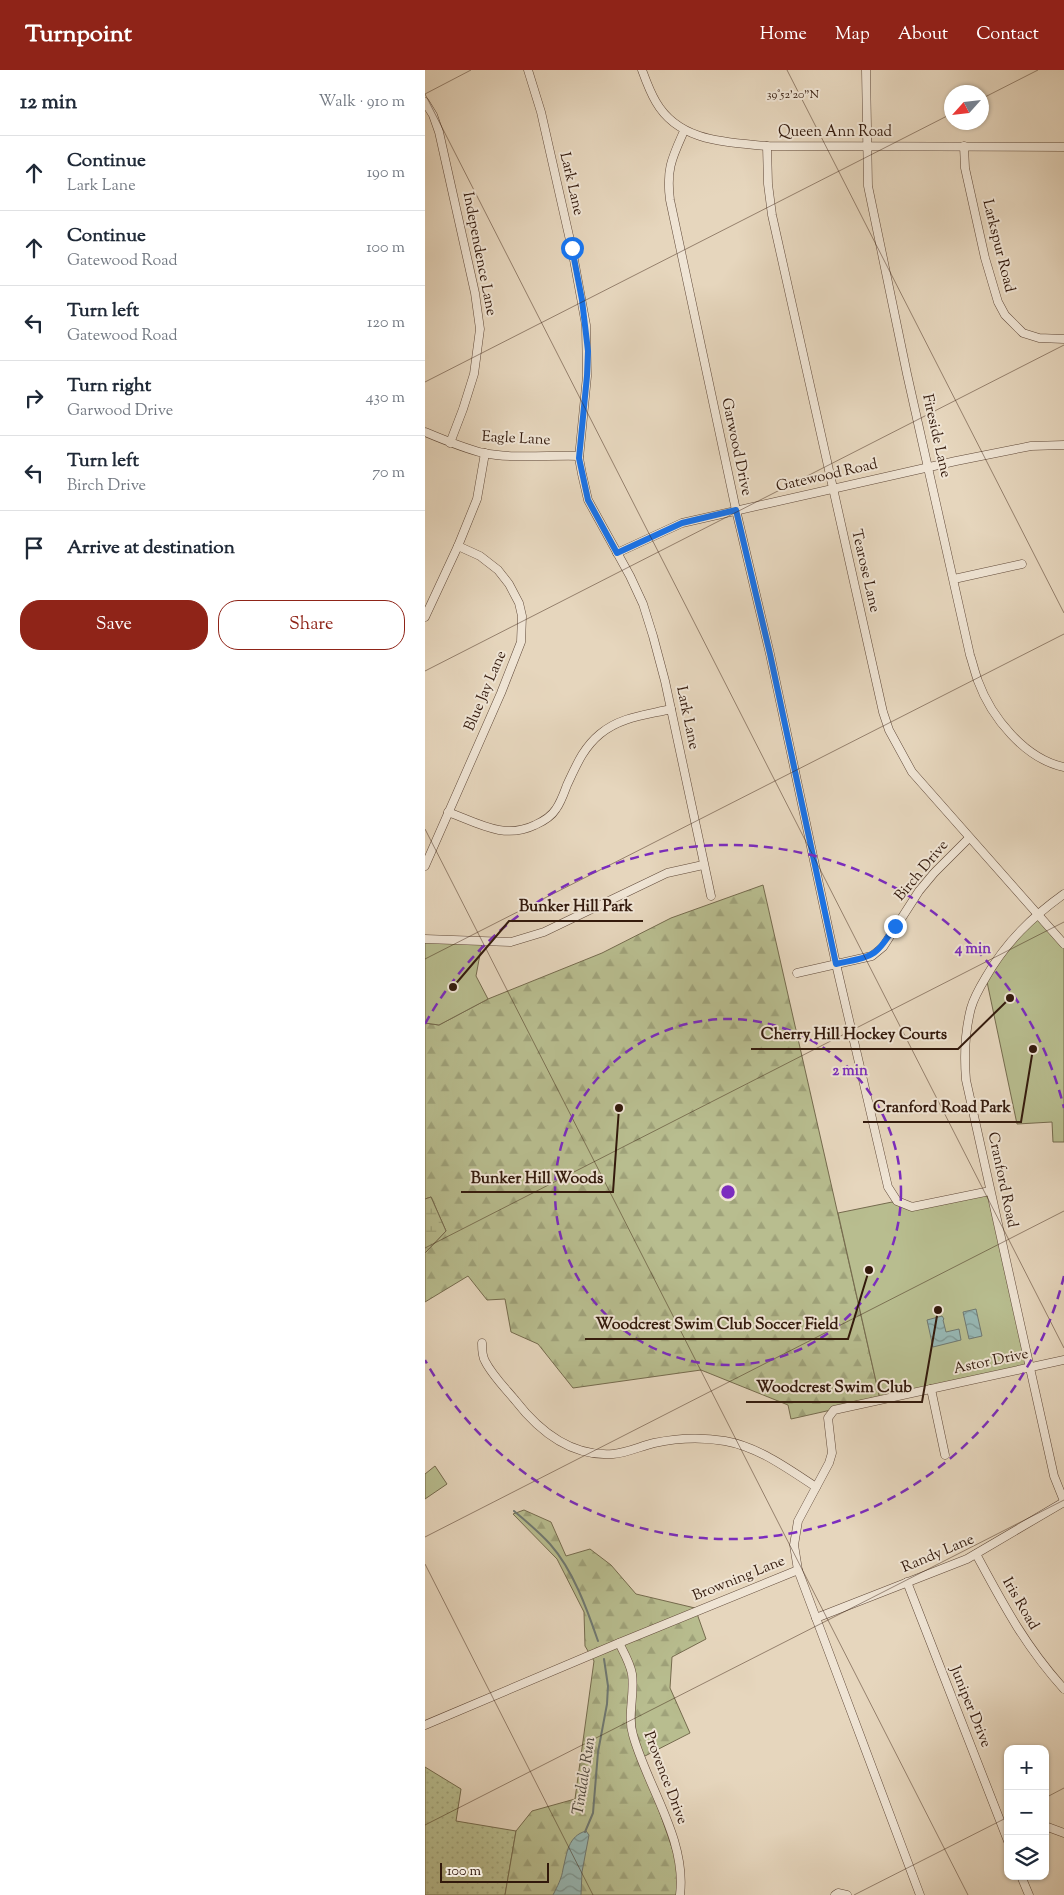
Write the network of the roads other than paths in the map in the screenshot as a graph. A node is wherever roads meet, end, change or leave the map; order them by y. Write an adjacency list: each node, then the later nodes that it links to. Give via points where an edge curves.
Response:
1 (528, 70): 15 (street, Lark Lane, via 541,112 586,326 587,376)
2 (642, 70): 5 (street, Queen Ann Road, via 657,105)
3 (866, 70): 7 (street, Fireside Lane)
4 (425, 102): 12 (street, Independence Lane, via 439,132 475,293 479,329 474,374)
5 (684, 131): 6 (street, Queen Ann Road, via 718,140); 18 (street, Garwood Drive, via 669,167 669,200)
6 (767, 146): 7 (street, Queen Ann Road); 17 (street, Tearose Lane, via 767,184 772,215)
7 (867, 146): 8 (street, Queen Ann Road); 16 (street, Fireside Lane, via 868,186)
8 (964, 146): 9 (street, Queen Ann Road); 10 (street, Larkspur Road, via 965,168 997,302 1023,333 1039,338)
9 (1064, 147)
10 (1064, 339)
11 (425, 432): 12 (street, Eagle Lane)
12 (450, 443): 14 (street, Eagle Lane)
13 (1064, 444): 16 (street, Gatewood Road, via 1031,446)
14 (485, 453): 15 (street, Eagle Lane); 19 (street, via 477,499)
15 (579, 456): 20 (street, via 588,500)
16 (929, 467): 17 (street, Gatewood Road); 22 (street, Fireside Lane)
17 (833, 489): 18 (street, Gatewood Road); 27 (street, Tearose Lane, via 889,730 912,772)
18 (736, 510): 20 (street, Gatewood Road, via 682,523); 35 (street, Garwood Drive)
19 (458, 546): 23 (street); 26 (street, Blue Jay Lane, via 480,556 498,570 519,603 523,628 521,642 501,693)
20 (617, 553): 24 (street, Lark Lane, via 643,604)
21 (1022, 564): 22 (street)
22 (954, 579): 25 (street, Fireside Lane, via 978,682 995,715 1022,745)
23 (425, 617)
24 (671, 709): 26 (street, via 625,719 600,734 579,759 552,815 529,828 517,832 495,830); 28 (street, Lark Lane)
25 (1064, 767)
26 (448, 812): 29 (street, Blue Jay Lane)
27 (969, 838): 32 (street, Tearose Lane); 35 (street, Birch Drive, via 919,892 883,947 872,956)
28 (703, 865): 31 (street, Lark Lane); 33 (street, via 667,873 544,932 511,942)
29 (425, 866)
30 (1064, 894): 32 (street, Cranford Road)
31 (711, 896)
32 (1038, 914): 34 (street, Tearose Lane); 37 (street, Cranford Road, via 1001,953 976,994 965,1043 966,1080)
33 (425, 939)
34 (1064, 944)
35 (836, 964): 36 (street, Birch Drive); 37 (street, Garwood Drive, via 892,1196 915,1207)
36 (797, 973)
37 (990, 1191): 40 (street, Cranford Road)
38 (482, 1343): 43 (street, via 484,1360 516,1402 542,1430 565,1444 584,1451 614,1454 655,1443 687,1439 726,1441 776,1461)
39 (1064, 1360): 40 (street, Astor Drive)
40 (1029, 1368): 41 (street, Astor Drive); 44 (street, Cranford Road, via 1054,1476)
41 (931, 1388): 42 (street); 43 (street, Astor Drive, via 830,1413 832,1453)
42 (945, 1455)
43 (816, 1487): 46 (street, via 798,1521 794,1545)
44 (1064, 1502): 45 (street, Randy Lane)
45 (976, 1554): 47 (street, Randy Lane); 50 (street, Iris Road, via 1026,1642)
46 (797, 1570): 48 (street, Browning Lane); 49 (street, Browning Lane)
47 (907, 1582): 48 (street, Randy Lane); 52 (street, Juniper Drive)
48 (817, 1618): 59 (street, Browning Lane)
49 (619, 1643): 51 (street, Browning Lane); 56 (street, Provence Drive, via 632,1675 632,1735 673,1840 681,1873)
50 (1064, 1689)
51 (425, 1725)
52 (1004, 1822)
53 (1049, 1827): 54 (street)
54 (1064, 1833)
55 (1023, 1880): 60 (street)
56 (680, 1895)
57 (835, 1895): 58 (street)
58 (847, 1895)
59 (920, 1895)
60 (1029, 1895)

